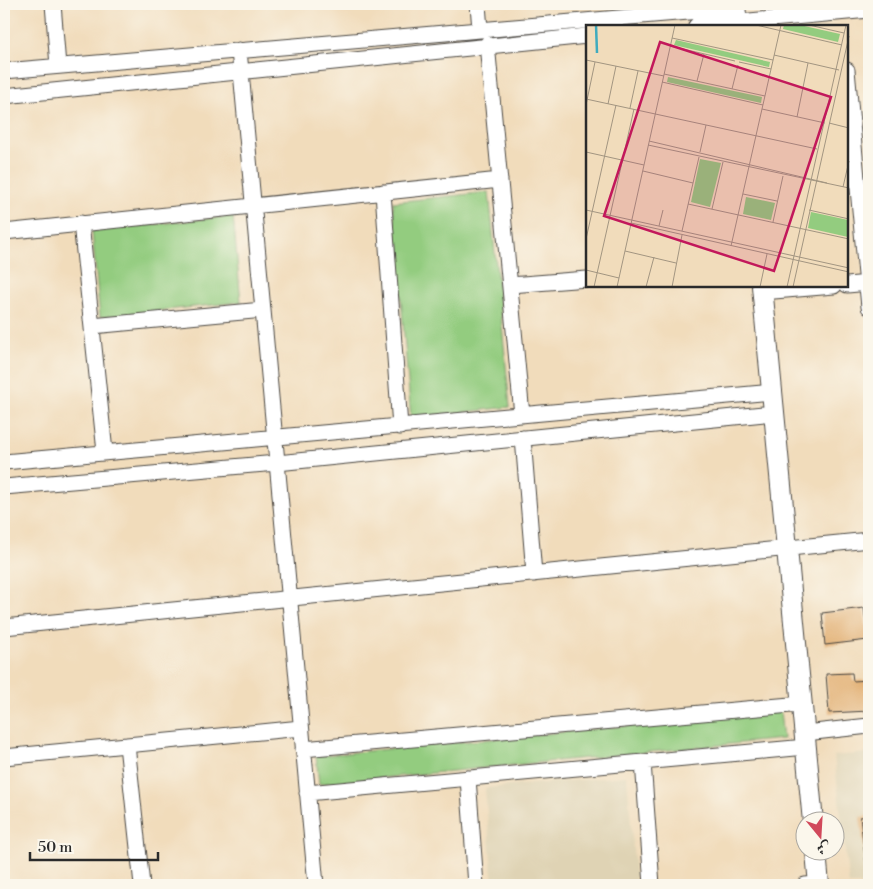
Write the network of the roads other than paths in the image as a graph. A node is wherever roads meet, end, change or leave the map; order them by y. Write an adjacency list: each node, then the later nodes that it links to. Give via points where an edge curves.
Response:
1 (53, 4): 11 (street)
2 (478, 4): 7 (street)
3 (869, 10): 4 (street)
4 (841, 14): 5 (street)
5 (736, 15): 6 (street); 7 (street)
6 (700, 25)
7 (480, 30): 10 (street)
8 (586, 36): 9 (street)
9 (487, 44): 12 (street); 16 (street)
10 (239, 50): 11 (street); 12 (street)
11 (58, 66): 13 (street)
12 (241, 70): 15 (street); 18 (street)
13 (4, 71)
14 (848, 80): 22 (street)
15 (4, 96)
16 (500, 180): 17 (street); 24 (street)
17 (383, 192): 18 (street); 33 (street)
18 (253, 205): 19 (street); 28 (street)
19 (81, 224): 20 (street); 29 (street)
20 (4, 232)
21 (586, 279): 24 (street)
22 (868, 283): 23 (street); 27 (street)
23 (848, 285)
24 (510, 286): 32 (street)
25 (786, 288): 26 (street)
26 (762, 289): 30 (street)
27 (869, 307)
28 (263, 310): 29 (street); 34 (street)
29 (92, 326): 36 (street)
30 (772, 392): 31 (street); 32 (street)
31 (774, 413): 35 (street); 41 (street)
32 (522, 415): 33 (street)
33 (400, 427): 34 (street)
34 (275, 438): 36 (street); 38 (street)
35 (523, 438): 38 (street); 42 (street)
36 (105, 452): 37 (street)
37 (4, 462)
38 (277, 463): 39 (street); 43 (street)
39 (4, 487)
40 (869, 540): 41 (street)
41 (787, 548): 42 (street); 45 (street)
42 (534, 574): 43 (street)
43 (290, 598): 44 (street); 47 (street)
44 (4, 627)
45 (802, 704): 48 (street); 50 (street)
46 (869, 726): 48 (street)
47 (301, 728): 49 (street); 50 (street)
48 (805, 740): 52 (street); 55 (street)
49 (127, 745): 51 (street); 57 (street)
50 (303, 749): 54 (street)
51 (4, 757)
52 (643, 762): 53 (street); 60 (street)
53 (468, 778): 54 (street); 59 (street)
54 (307, 793): 58 (street)
55 (812, 812)
56 (815, 862): 61 (street)
57 (142, 885)
58 (316, 885)
59 (476, 885)
60 (652, 885)
61 (814, 885)

